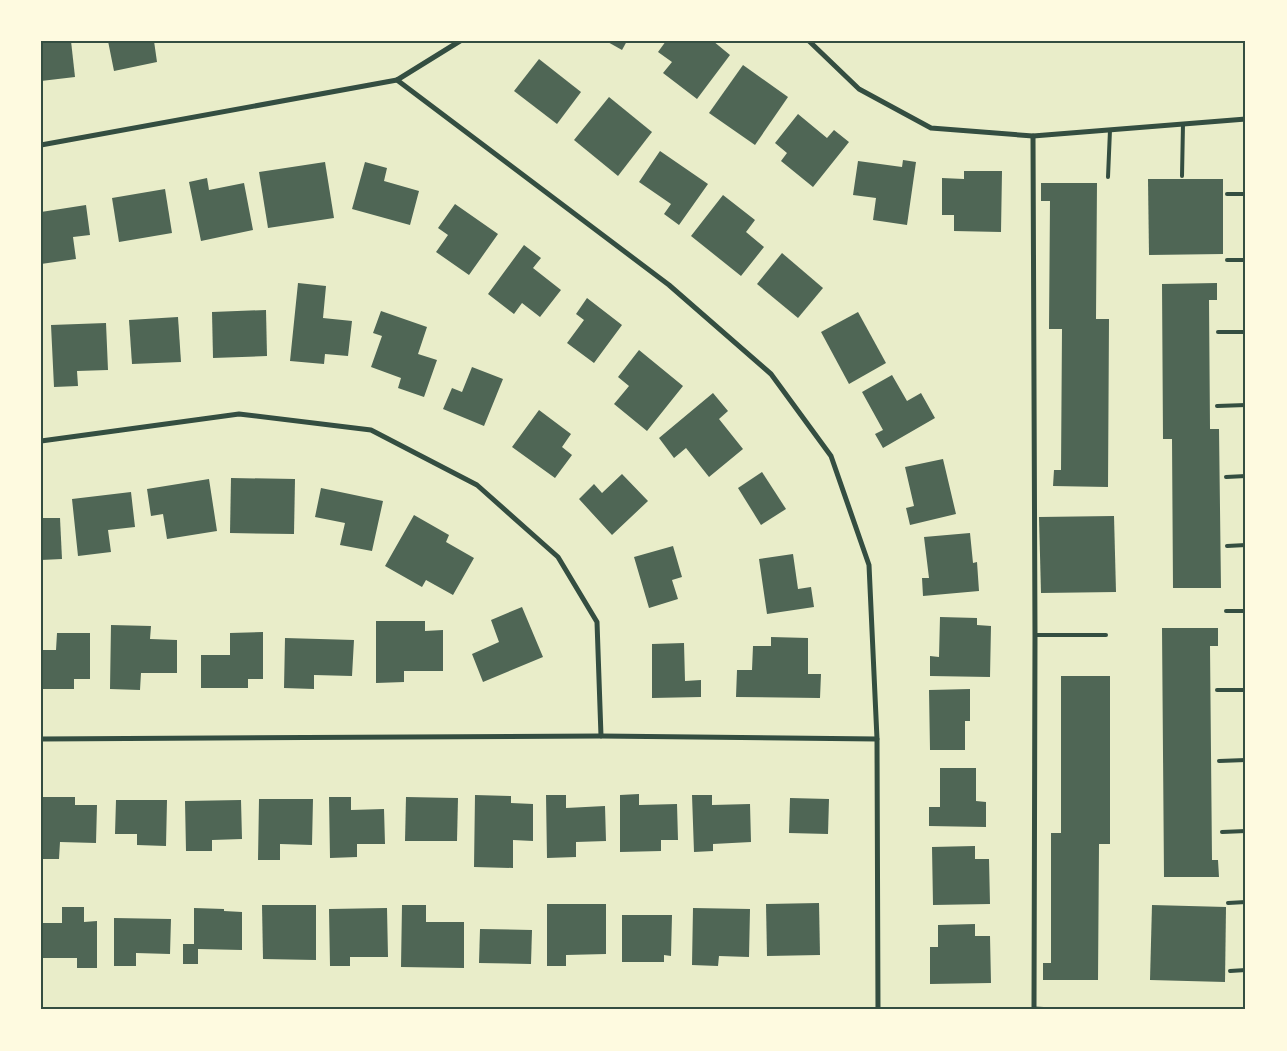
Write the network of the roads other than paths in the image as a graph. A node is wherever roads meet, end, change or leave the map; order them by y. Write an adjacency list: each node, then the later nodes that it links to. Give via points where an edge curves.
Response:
1 (460, 41): 3 (street)
2 (809, 41): 7 (street, via 859,89 931,128)
3 (397, 80): 8 (street); 32 (street, via 669,285 771,374 831,456 869,565)
4 (1246, 120): 5 (street)
5 (1183, 124): 6 (street); 9 (lane)
6 (1110, 130): 7 (street); 10 (lane)
7 (1033, 136): 26 (street)
8 (41, 145)
9 (1182, 176)
10 (1108, 177)
11 (1227, 194): 12 (lane)
12 (1246, 194)
13 (1227, 260): 14 (lane)
14 (1246, 260)
15 (1218, 332): 16 (lane)
16 (1246, 332)
17 (1246, 405): 18 (lane)
18 (1217, 406)
19 (41, 441): 30 (street, via 240,414 371,430 477,485 558,557 597,622)
20 (1246, 476): 21 (lane)
21 (1226, 477)
22 (1246, 545): 23 (lane)
23 (1227, 546)
24 (1226, 611): 25 (lane)
25 (1246, 611)
26 (1035, 635): 27 (lane); 41 (street)
27 (1106, 635)
28 (1217, 690): 29 (lane)
29 (1246, 690)
30 (601, 736): 31 (street); 32 (street)
31 (41, 739)
32 (877, 739): 42 (street)
33 (1246, 760): 34 (lane)
34 (1219, 761)
35 (1222, 832): 36 (lane)
36 (1246, 832)
37 (1246, 902): 38 (lane)
38 (1228, 903)
39 (1246, 970): 40 (lane)
40 (1230, 971)
41 (1034, 1009): 43 (street)
42 (878, 1010)
43 (1053, 1010)

